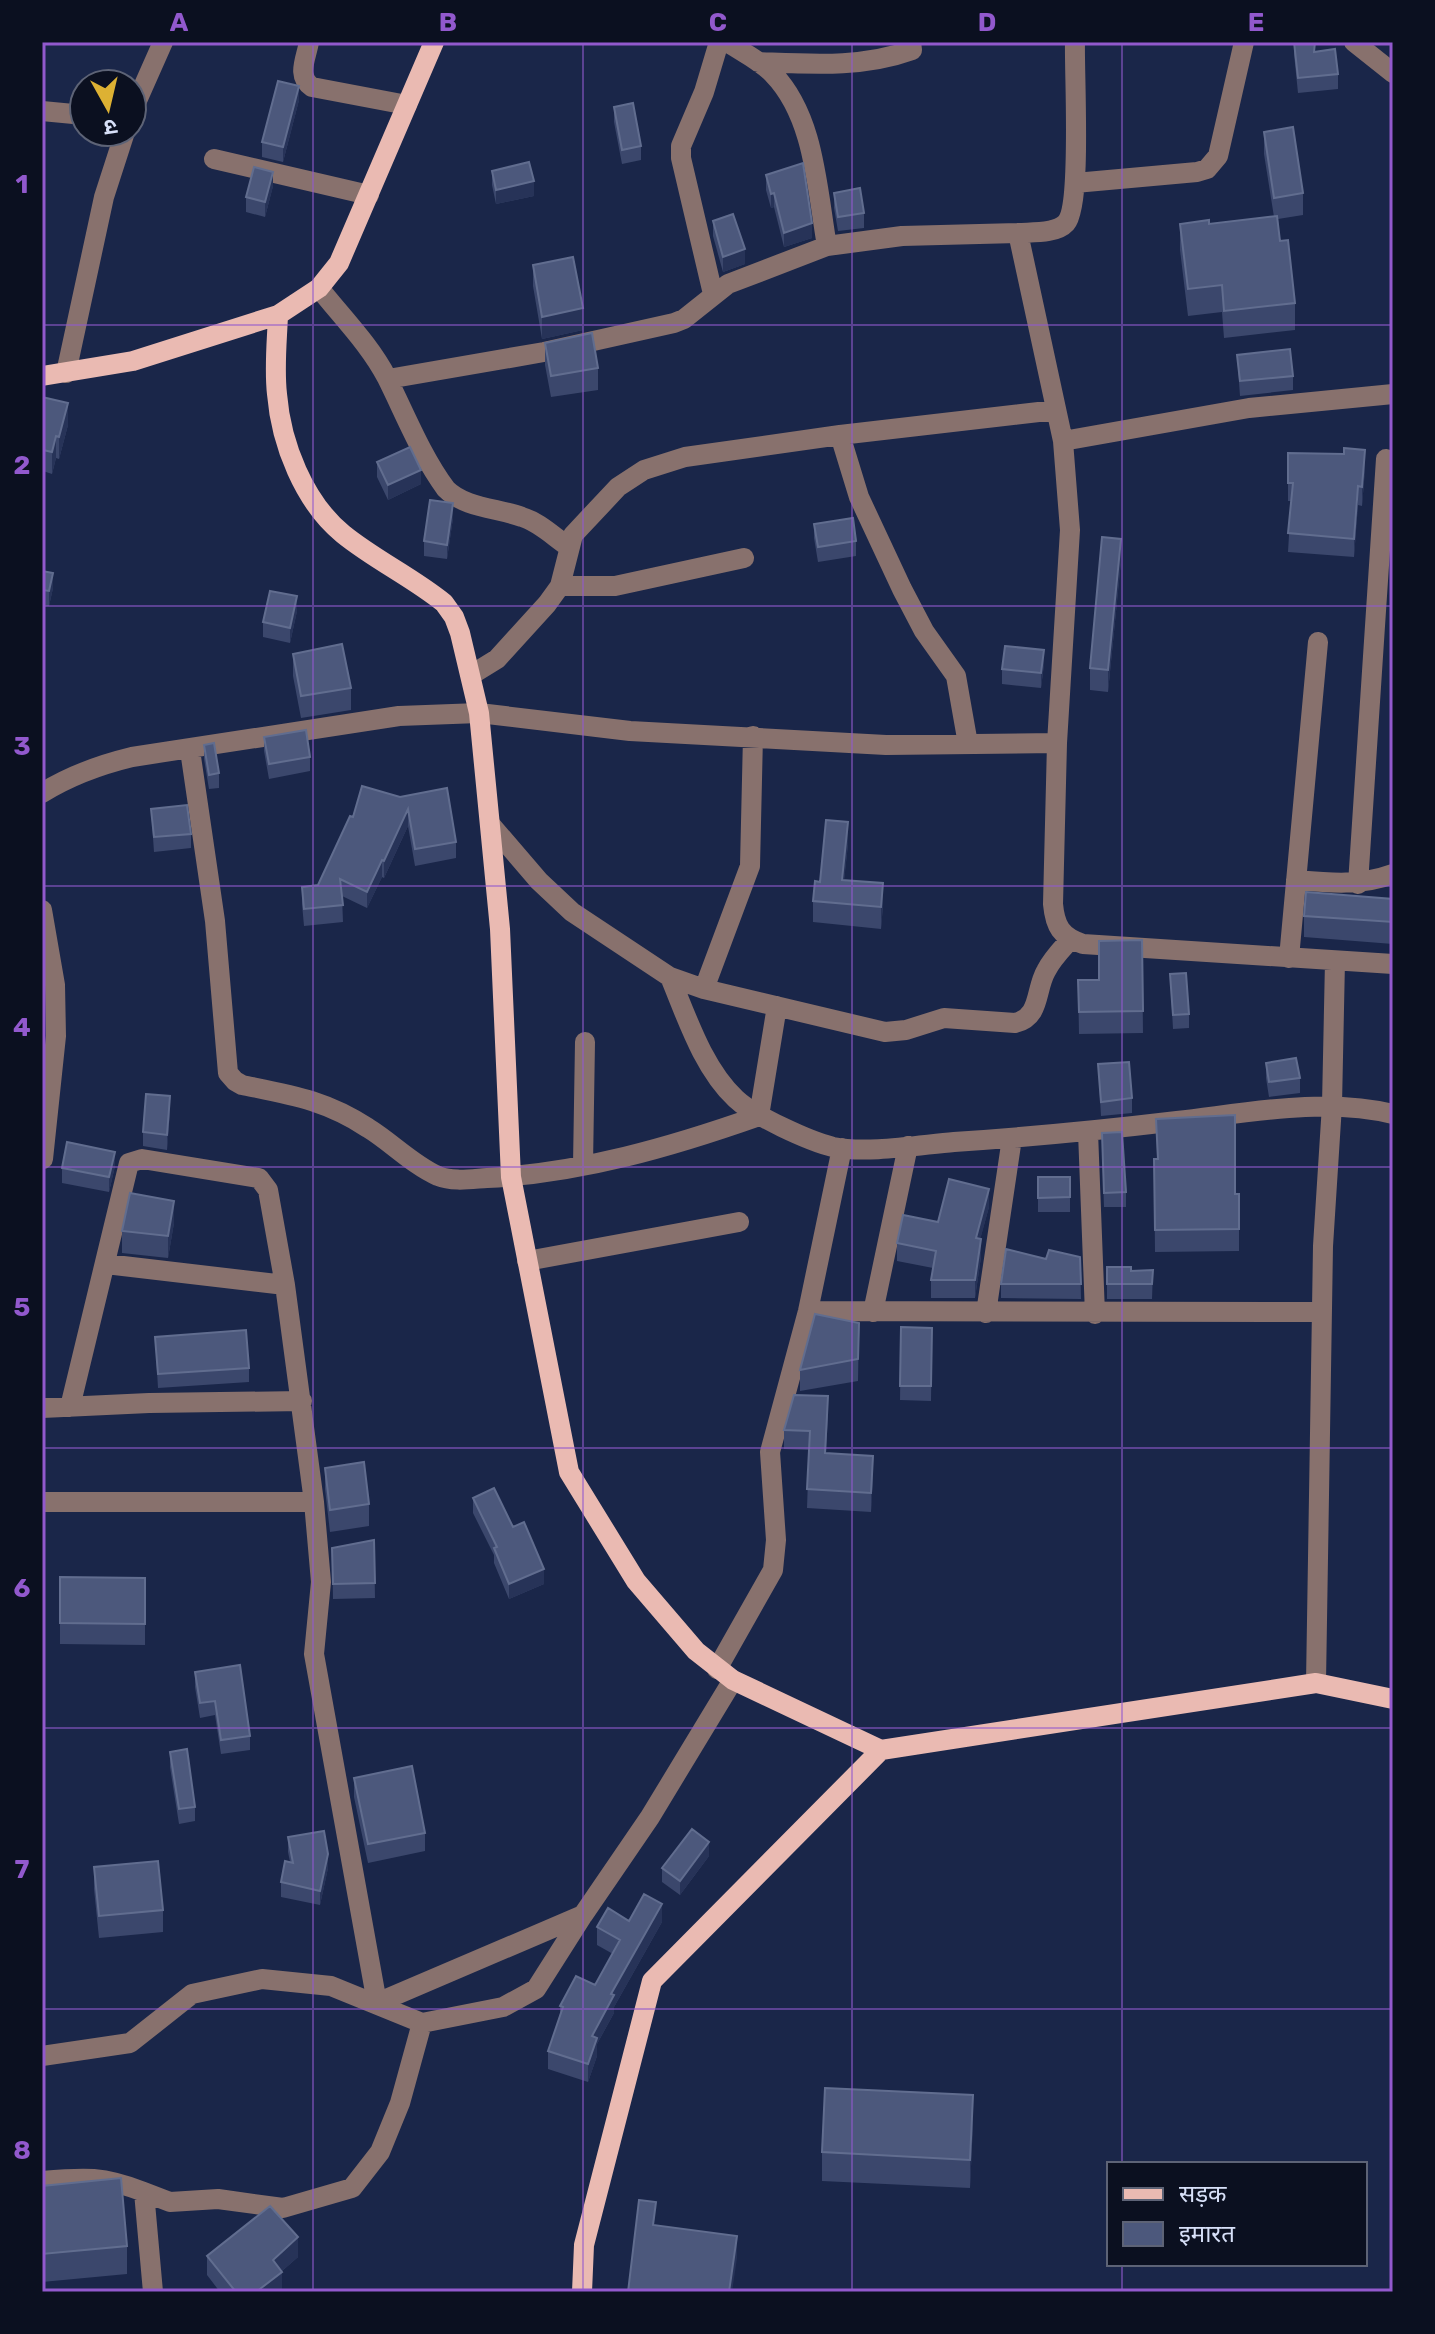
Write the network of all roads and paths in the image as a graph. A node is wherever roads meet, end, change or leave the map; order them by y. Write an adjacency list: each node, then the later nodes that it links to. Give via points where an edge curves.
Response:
1 (163, 42): 12 (street)
2 (309, 42): 13 (street, via 302,71 306,84)
3 (434, 42): 13 (main road)
4 (719, 42): 23 (street, via 681,146)
5 (727, 42): 10 (street)
6 (911, 42): 10 (street, via 912,50 890,58 836,66)
7 (1075, 42): 18 (street)
8 (1244, 42): 18 (street, via 1213,164 1197,172)
9 (1354, 42): 11 (street)
10 (756, 62): 21 (street, via 771,71 798,112)
11 (1393, 73)
12 (148, 76)
13 (407, 105): 19 (main road)
14 (42, 111): 15 (street)
15 (68, 113)
16 (120, 148): 25 (street, via 104,197)
17 (214, 159): 19 (street)
18 (1075, 183): 20 (street, via 1069,221 1052,230)
19 (369, 195): 22 (main road, via 339,263)
20 (1018, 233): 21 (street, via 902,236); 29 (street)
21 (827, 246): 23 (street, via 747,275)
22 (319, 288): 24 (main road); 27 (street)
23 (713, 294): 27 (street, via 674,323)
24 (278, 315): 25 (main road, via 133,361); 38 (main road, via 275,366 281,419 311,498 345,536 444,603 454,617)
25 (73, 372): 26 (main road)
26 (42, 376)
27 (388, 379): 33 (street, via 416,440 453,496 525,518)
28 (1393, 394): 31 (street, via 1249,408)
29 (1056, 410): 30 (street); 31 (street)
30 (840, 435): 33 (street, via 685,457 644,470 618,487 573,535); 42 (street, via 859,497 902,589 956,676)
31 (1063, 441): 41 (street, via 1070,530)
32 (1386, 459): 36 (street)
33 (569, 547): 35 (street)
34 (744, 558): 35 (street, via 615,586)
35 (560, 586): 38 (street, via 497,659)
36 (1384, 608): 48 (street)
37 (1318, 642): 47 (street)
38 (471, 675): 39 (main road)
39 (479, 713): 40 (street, via 630,731); 43 (street, via 399,716); 45 (main road)
40 (753, 736): 42 (street, via 886,745); 55 (street, via 750,866)
41 (1057, 743): 42 (street); 50 (street, via 1053,904 1055,923)
42 (968, 744)
43 (190, 750): 44 (street, via 94,766); 67 (street, via 215,921 228,1073 242,1085 328,1105 441,1177)
44 (42, 793)
45 (490, 824): 54 (street, via 572,912); 67 (main road)
46 (1393, 874): 48 (street)
47 (1296, 880): 48 (street); 51 (street)
48 (1358, 884)
49 (42, 910): 65 (street, via 55,985 56,1036)
50 (1070, 940): 51 (street); 56 (street, via 1047,968 1034,1011 1024,1021 944,1018 885,1032)
51 (1289, 958): 52 (street)
52 (1335, 961): 53 (street); 58 (street)
53 (1393, 964)
54 (670, 977): 55 (street); 60 (street, via 723,1086)
55 (704, 989): 56 (street)
56 (777, 1006): 60 (street)
57 (585, 1042): 66 (street)
58 (1332, 1105): 59 (street); 61 (street); 74 (street)
59 (1393, 1114)
60 (759, 1116): 64 (street); 66 (street, via 681,1144)
61 (1088, 1132): 62 (street); 76 (street)
62 (1012, 1138): 63 (street); 75 (street)
63 (908, 1146): 64 (street); 73 (street)
64 (842, 1148): 72 (street)
65 (43, 1159)
66 (583, 1165): 67 (street)
67 (511, 1177): 69 (main road)
68 (739, 1222): 69 (street)
69 (527, 1261): 82 (main road, via 569,1472 636,1581 696,1651)
70 (106, 1264): 71 (street); 71 (street, via 126,1169 132,1160 142,1159 259,1178 268,1190); 78 (street)
71 (285, 1285): 77 (street)
72 (808, 1311): 73 (street); 82 (street, via 770,1452 773,1570)
73 (873, 1312): 75 (street)
74 (1322, 1312): 76 (street); 83 (street)
75 (986, 1313): 76 (street)
76 (1095, 1314)
77 (302, 1401): 78 (street); 81 (street)
78 (70, 1407): 79 (street)
79 (42, 1408)
80 (42, 1502): 81 (street)
81 (314, 1502): 87 (street, via 321,1582 314,1654)
82 (725, 1674): 85 (main road); 86 (street, via 650,1817)
83 (1316, 1683): 84 (main road); 85 (main road)
84 (1393, 1699)
85 (881, 1750): 93 (main road, via 652,1981 584,2245)
86 (583, 1915): 87 (street); 88 (street, via 536,1989 503,2007)
87 (377, 2003): 88 (street); 89 (street, via 331,1986 262,1979 192,1994 130,2043)
88 (422, 2023): 91 (street, via 380,2152 352,2188 283,2208 218,2199 170,2202)
89 (42, 2056)
90 (42, 2181): 91 (street, via 112,2180)
91 (144, 2192): 92 (street)
92 (153, 2292)
93 (582, 2292)

